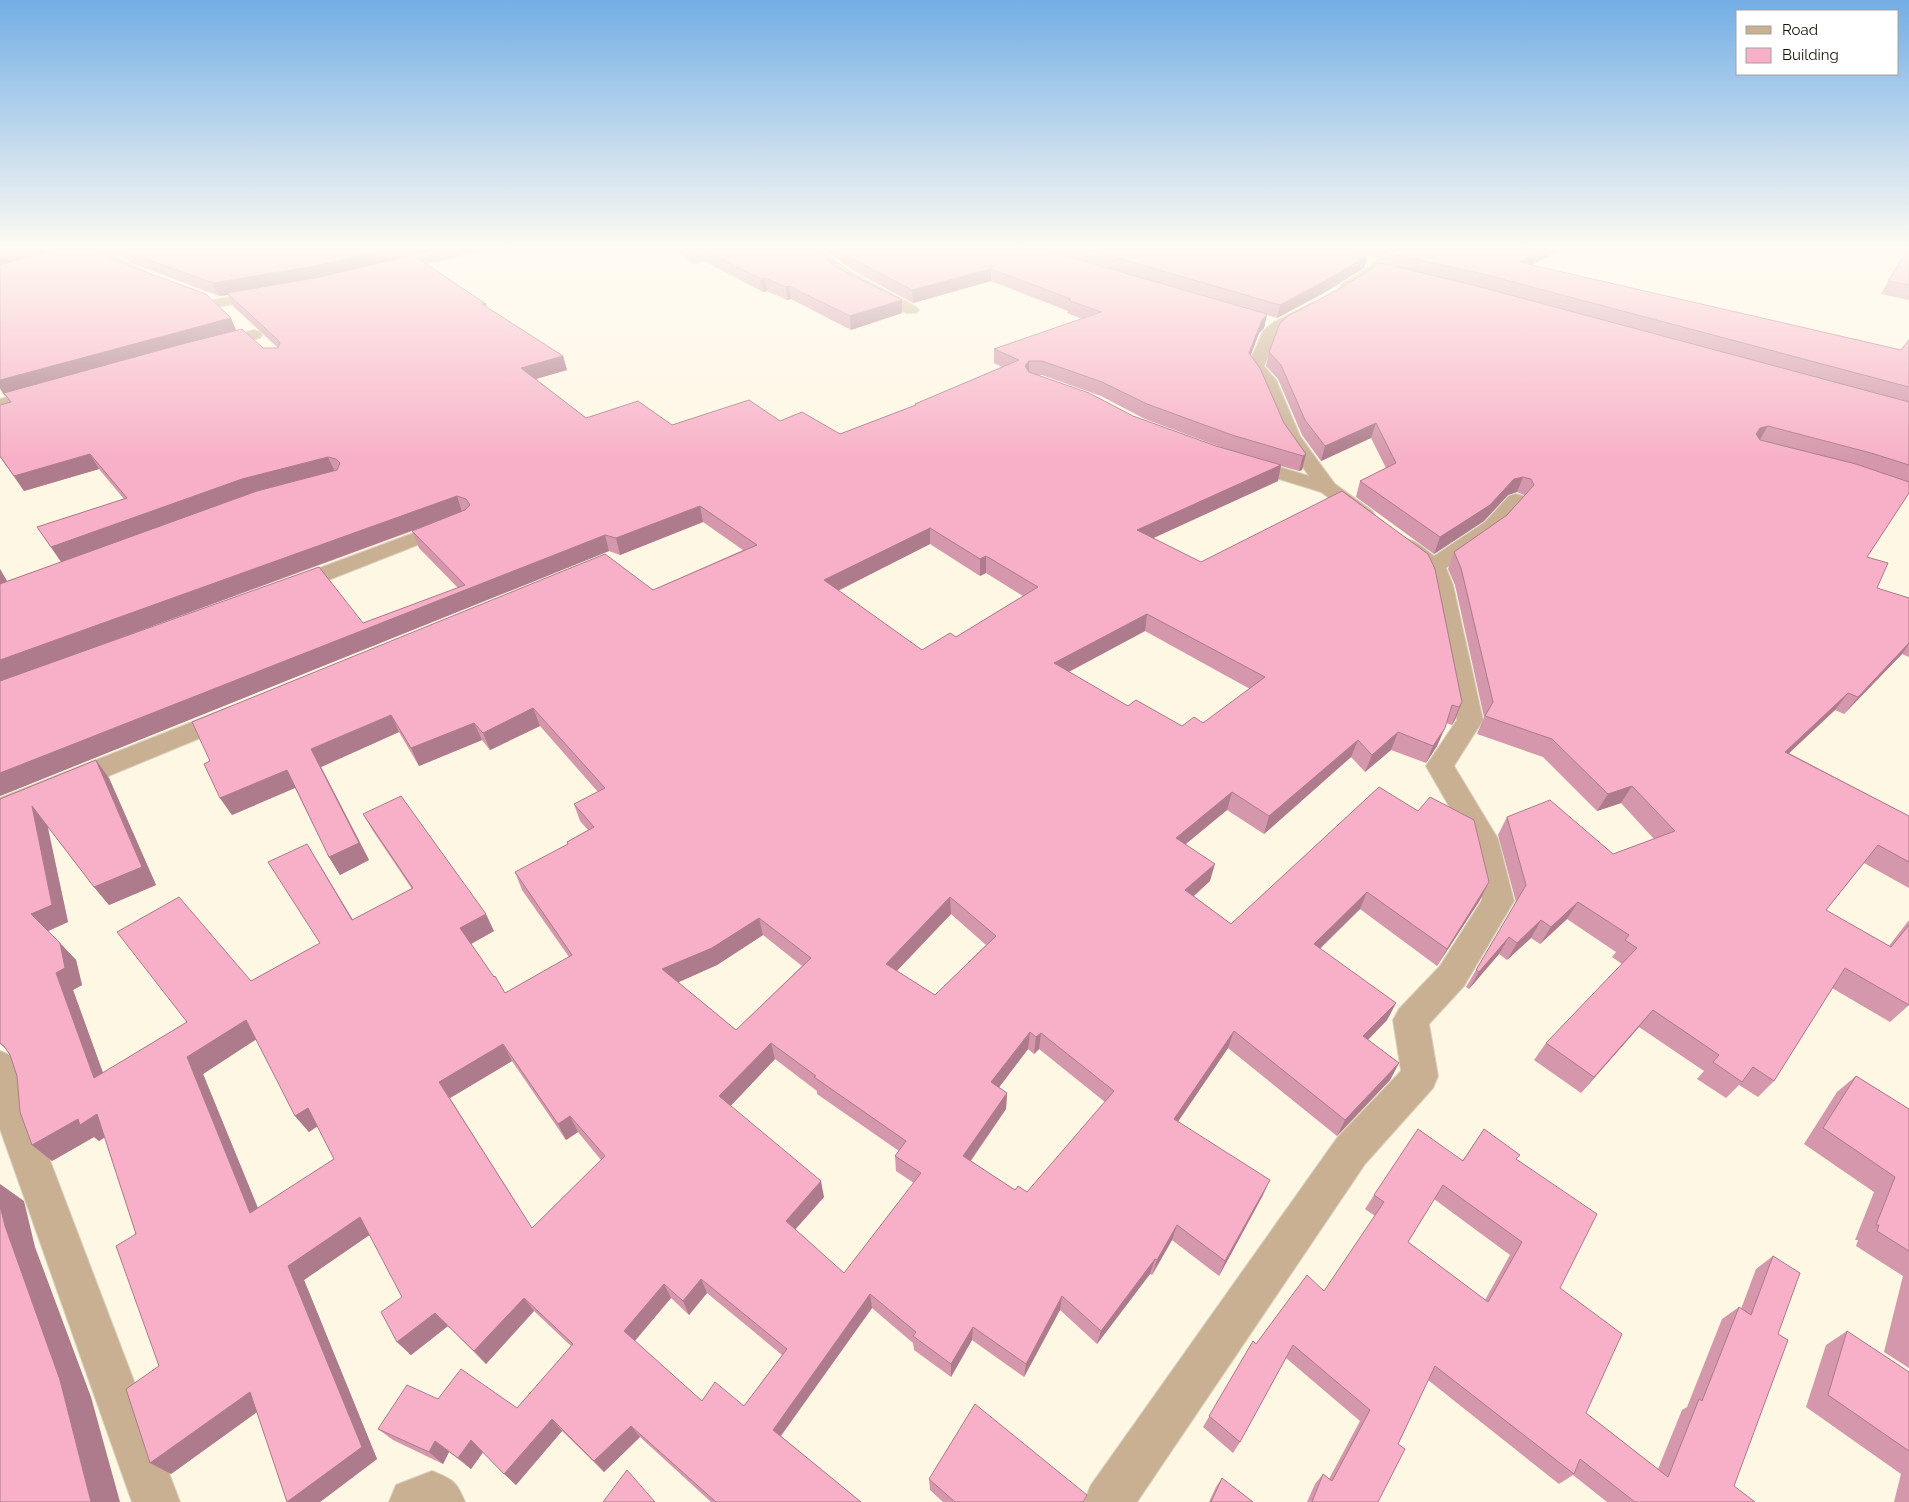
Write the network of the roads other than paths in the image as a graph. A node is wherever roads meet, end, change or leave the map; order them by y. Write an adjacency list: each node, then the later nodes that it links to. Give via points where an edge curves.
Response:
1 (236, 319): 5 (street, via 260,341)
2 (1290, 319): 4 (street)
3 (1260, 320): 4 (street)
4 (1279, 325): 9 (street, via 1269,334 1256,366 1267,380 1291,436)
5 (202, 348)
6 (64, 386): 7 (street)
7 (0, 405)
8 (1230, 458): 9 (street)
9 (1328, 488): 12 (street)
10 (1516, 500): 12 (street, via 1492,526)
11 (463, 520): 13 (street)
12 (1434, 566): 20 (street, via 1442,584 1470,720 1440,766 1483,839 1498,901 1452,976 1411,1020 1420,1076 1351,1151)
13 (270, 594)
14 (256, 706): 15 (street)
15 (0, 810)
16 (0, 1067): 17 (street, via 13,1078 19,1129)
17 (156, 1502)
18 (413, 1502): 19 (street, via 432,1494)
19 (441, 1502)
20 (1108, 1502)

